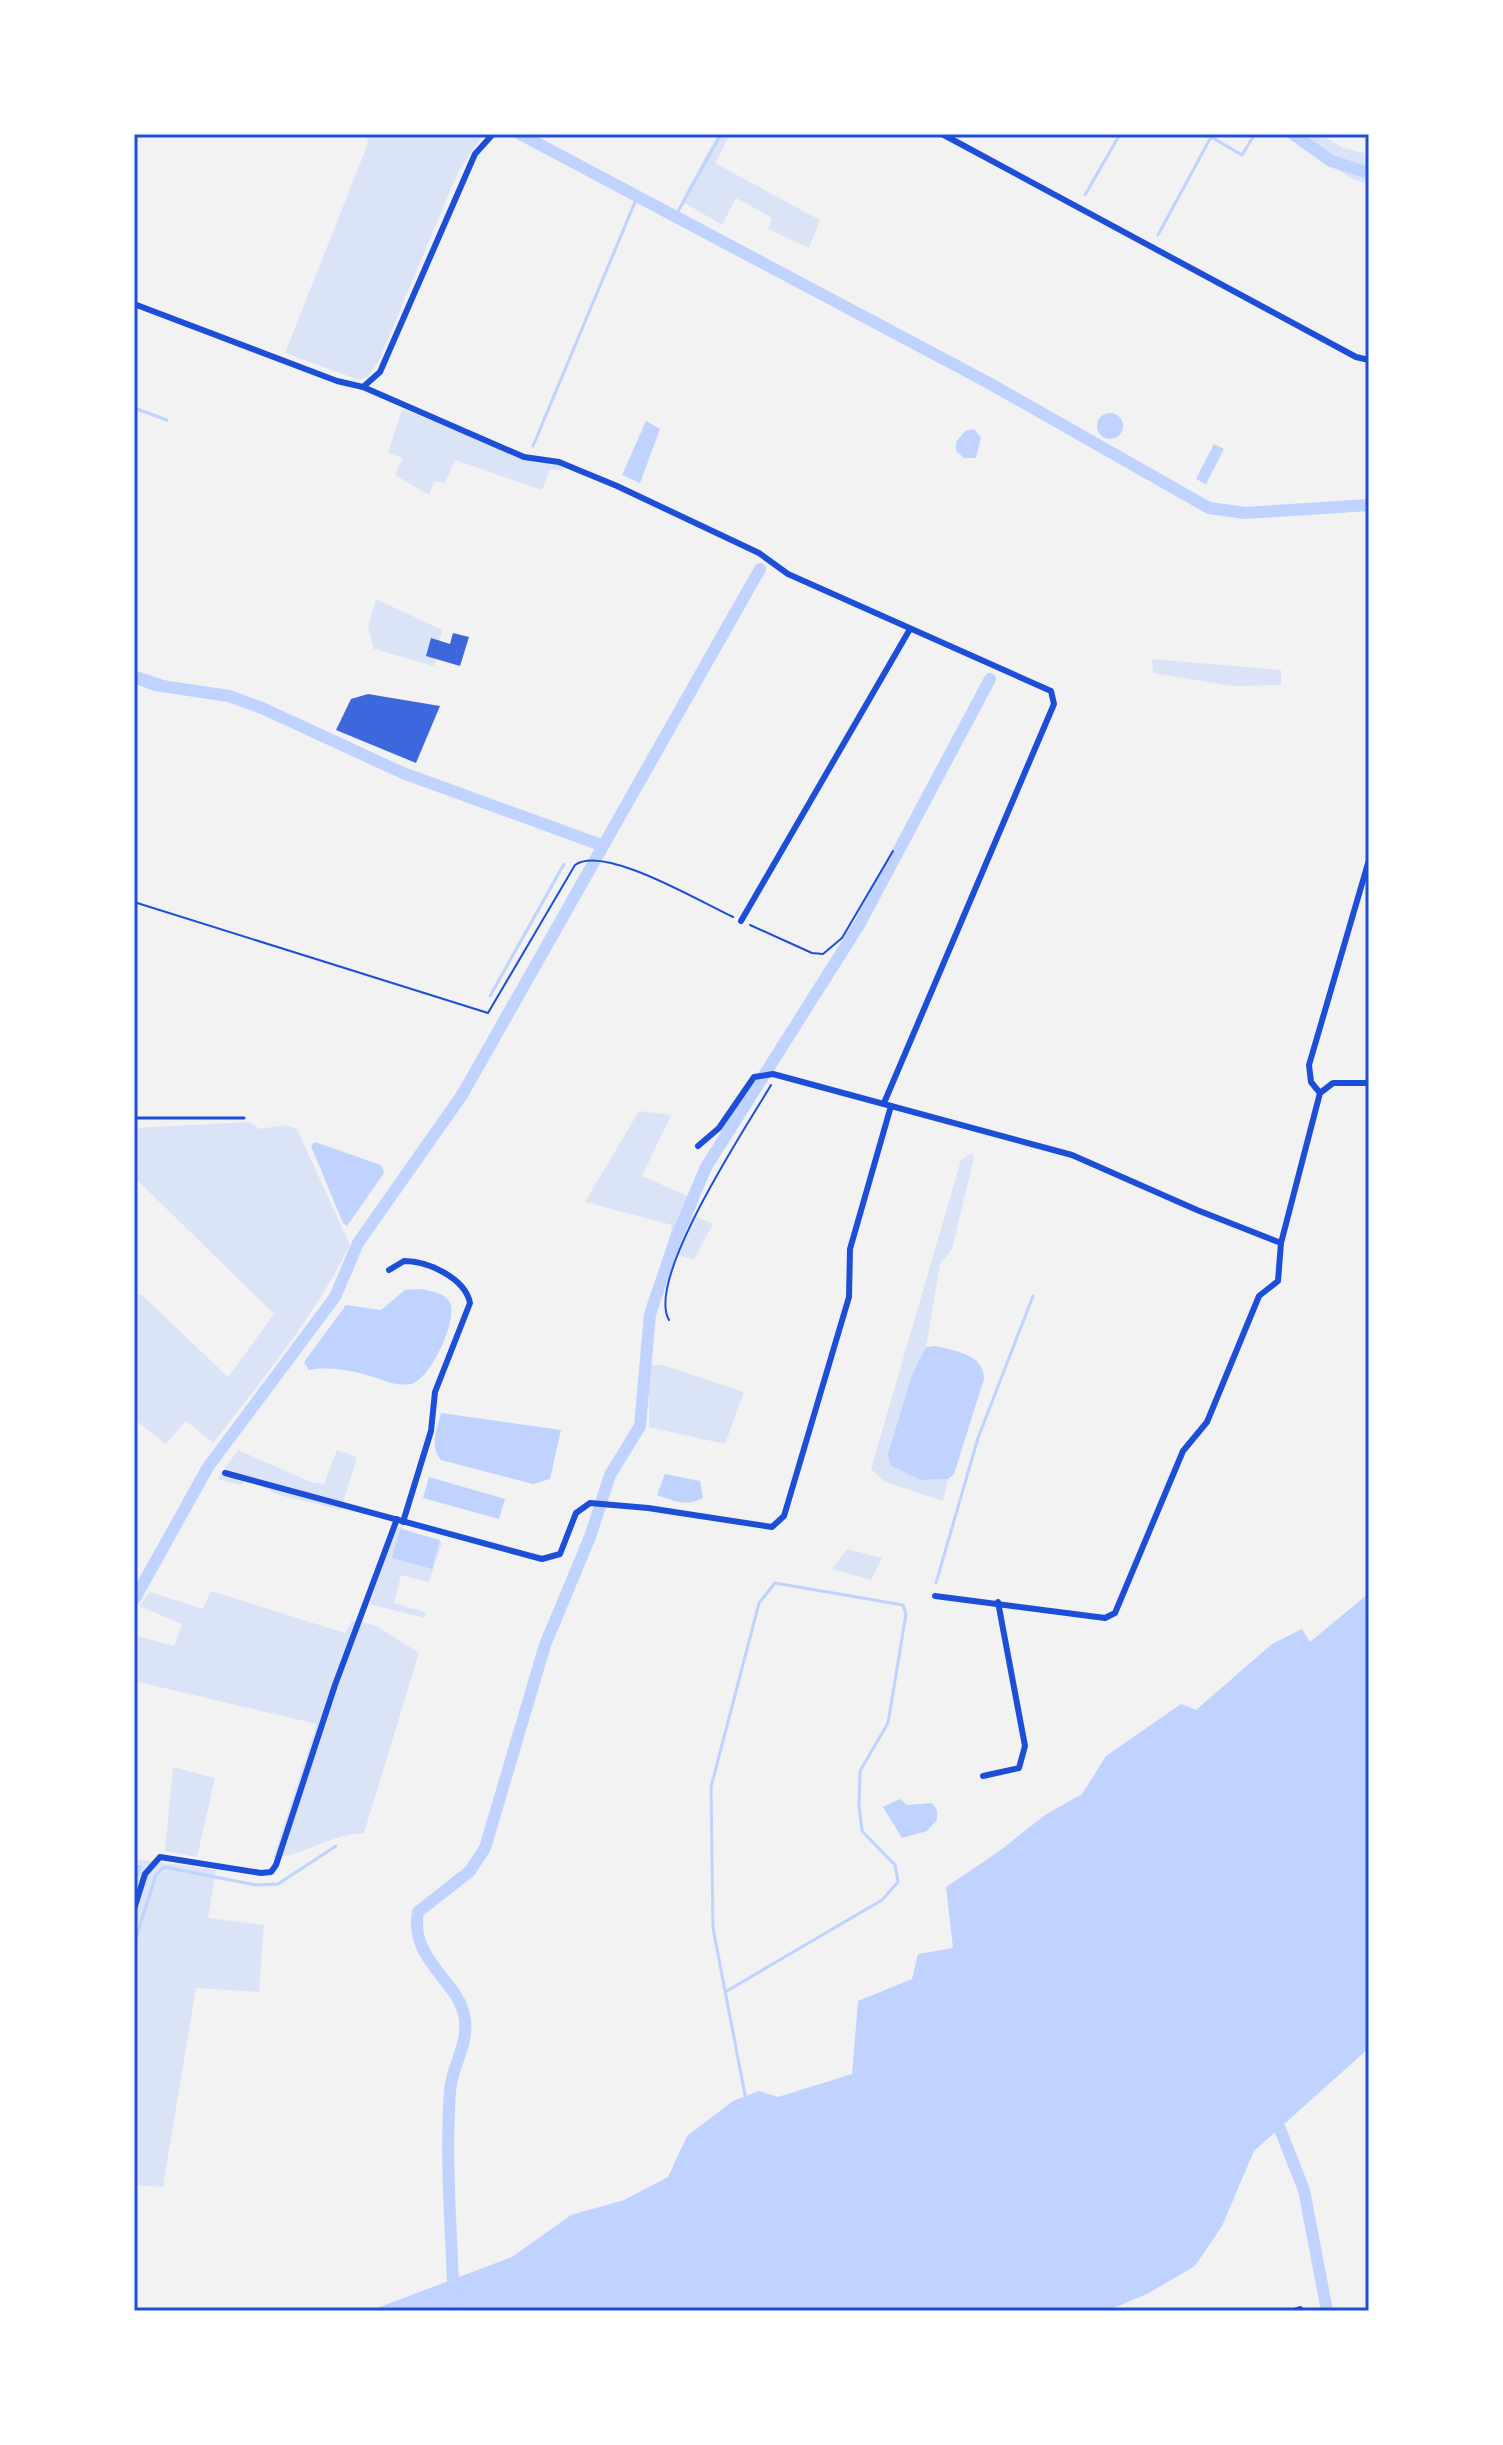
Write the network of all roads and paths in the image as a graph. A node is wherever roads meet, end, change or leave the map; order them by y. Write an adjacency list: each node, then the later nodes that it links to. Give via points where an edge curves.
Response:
1 (493, 134): 5 (street, via 475,154 380,372)
2 (942, 134): 4 (street)
3 (134, 304): 5 (street)
4 (1369, 360)
5 (363, 387): 6 (street, via 524,457 559,462 617,486 759,553 788,574)
6 (910, 629): 10 (street); 14 (street, via 1045,687 1054,696)
7 (893, 851): 10 (path, via 842,938 823,954)
8 (1369, 860): 13 (street, via 1309,1065 1311,1082)
9 (134, 902): 10 (path, via 488,1013 575,865 590,859 623,866)
10 (741, 921)
11 (776, 1074): 14 (street); 17 (street, via 762,1074 744,1087 719,1128); 20 (path, via 678,1253 664,1303)
12 (1369, 1083): 13 (street, via 1333,1083)
13 (1320, 1093): 18 (street)
14 (888, 1104): 18 (street, via 1072,1155); 22 (street, via 850,1249 849,1297 784,1516 772,1527 600,1502 576,1513 565,1546 553,1559)
15 (134, 1118): 16 (lane)
16 (244, 1118)
17 (698, 1146)
18 (1281, 1243): 24 (street, via 1278,1281 1259,1296 1207,1422 1178,1461 1115,1613 1105,1618)
19 (389, 1270): 22 (street, via 404,1261 434,1269 457,1281 470,1303 435,1392 431,1431)
20 (669, 1320)
21 (225, 1473): 22 (street)
22 (400, 1520): 26 (street, via 335,1685 276,1865 261,1873 160,1857 145,1874)
23 (935, 1596): 24 (street)
24 (998, 1602): 25 (street, via 1025,1746 1019,1768)
25 (983, 1776)
26 (134, 1909)

